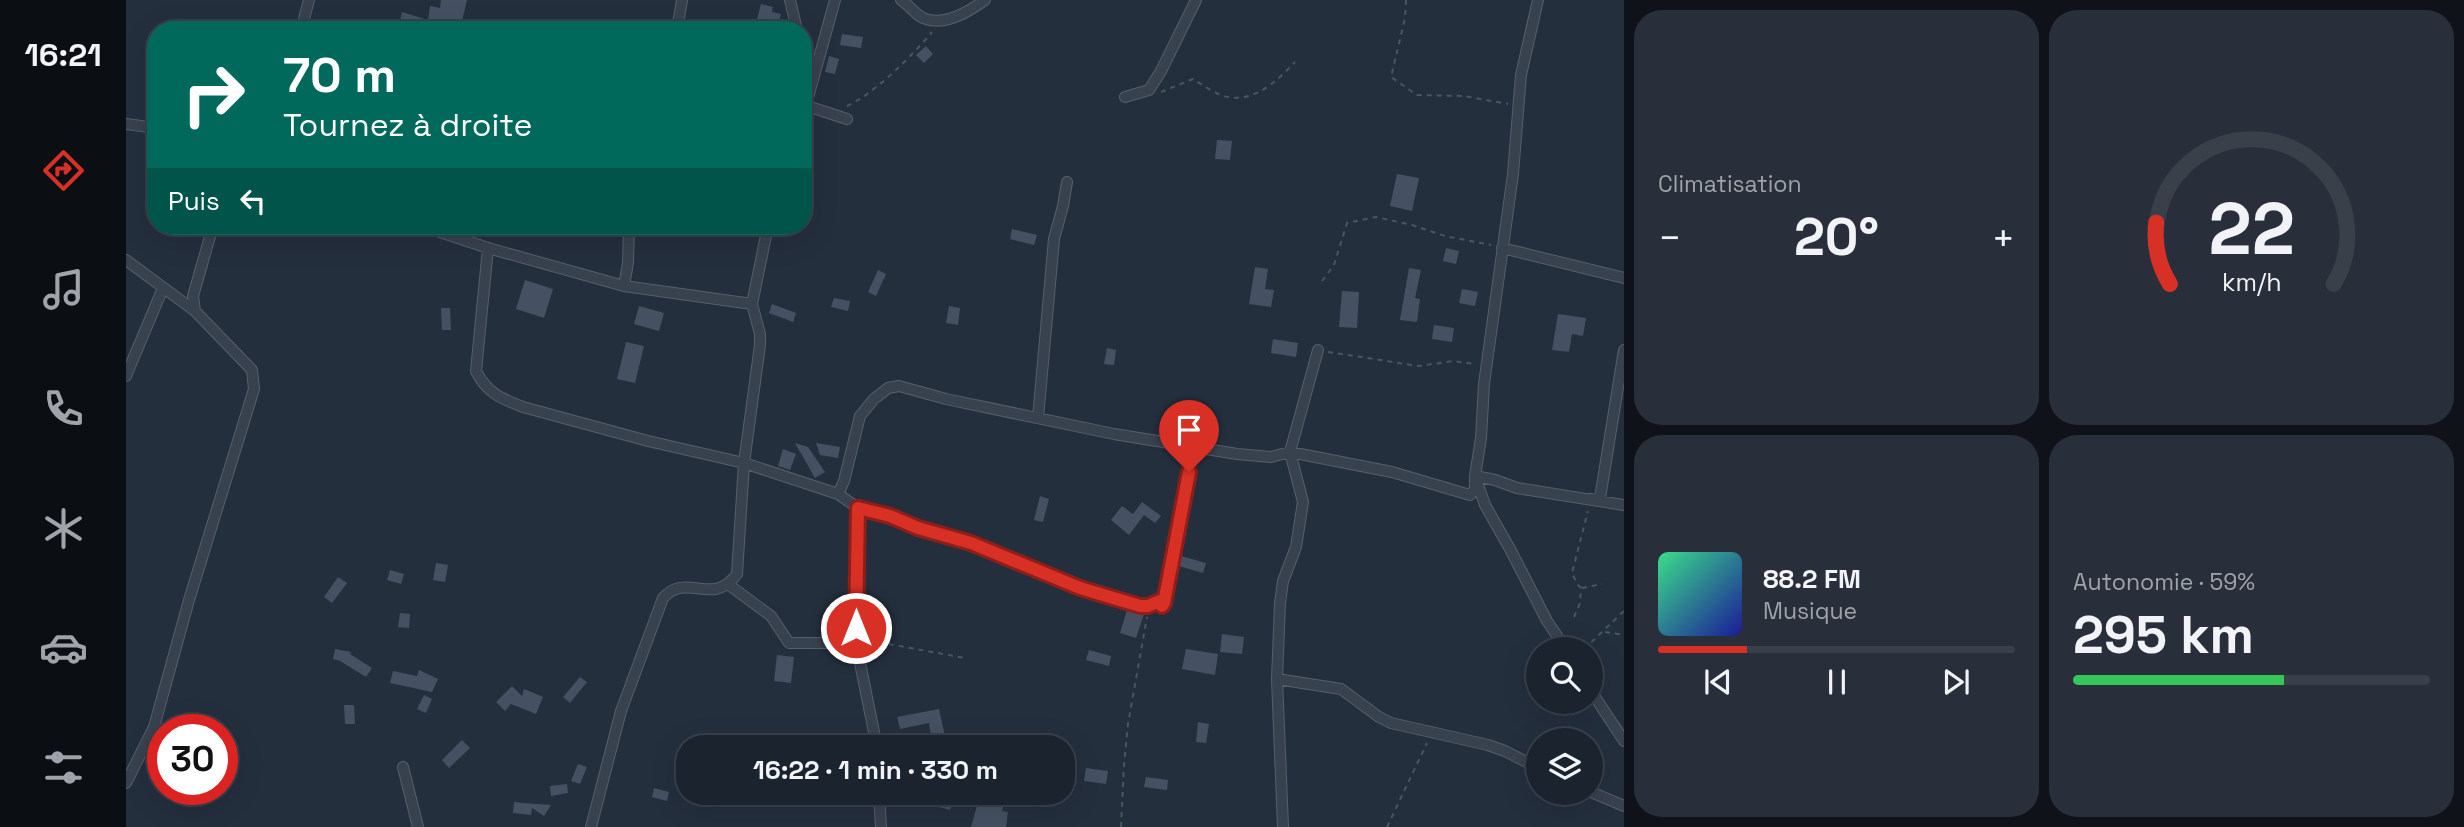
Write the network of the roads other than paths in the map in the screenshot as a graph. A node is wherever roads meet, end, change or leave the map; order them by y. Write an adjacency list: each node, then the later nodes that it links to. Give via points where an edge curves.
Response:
1 (309, 0): 9 (street)
2 (682, 0): 10 (street)
3 (790, 0): 11 (street)
4 (835, 0): 12 (street)
5 (901, 0): 6 (street, via 923,18 933,19 954,19)
6 (985, 0)
7 (1196, 0): 13 (street, via 1149,90)
8 (1538, 0): 24 (street, via 1521,75)
9 (303, 21)
10 (678, 21)
11 (795, 21)
12 (812, 85)
13 (1125, 97)
14 (812, 112): 15 (street)
15 (847, 119)
16 (126, 124): 17 (street)
17 (147, 127)
18 (1067, 182): 34 (street, via 1054,239)
19 (210, 235): 30 (street, via 193,296)
20 (449, 235): 23 (street)
21 (629, 235): 27 (street)
22 (766, 235): 29 (street)
23 (488, 248): 27 (street); 37 (street, via 476,371 484,386 523,407)
24 (1502, 248): 26 (street); 38 (street)
25 (126, 260): 28 (street)
26 (1624, 278)
27 (624, 286): 29 (street)
28 (163, 288): 30 (street); 33 (street)
29 (752, 304): 37 (street, via 760,345)
30 (195, 311): 52 (street, via 252,370 254,389 154,727)
31 (1318, 351): 36 (street)
32 (1624, 351): 40 (street, via 1600,498)
33 (126, 376)
34 (1038, 418): 35 (street); 39 (street, via 899,386 888,388 860,416)
35 (1194, 446): 36 (street, via 1271,457); 42 (street, via 1162,606 1160,601 1148,606 1080,588 971,543)
36 (1290, 452): 38 (street, via 1392,472 1470,495); 46 (street, via 1302,515 1281,589)
37 (744, 463): 39 (street); 43 (street, via 737,574)
38 (1475, 476): 40 (street); 44 (street, via 1485,505)
39 (838, 494): 42 (street)
40 (1590, 500): 41 (street)
41 (1624, 505)
42 (858, 508): 45 (street)
43 (729, 585): 45 (street, via 771,616 789,643); 57 (street, via 718,590 674,588 663,598 621,711)
44 (1558, 637)
45 (856, 643): 48 (street)
46 (1277, 679): 50 (street, via 1341,689 1379,717 1488,745); 59 (street)
47 (1603, 709): 49 (street)
48 (875, 735)
49 (1624, 741)
50 (1526, 762)
51 (403, 768): 56 (street)
52 (126, 783)
53 (1603, 797): 55 (street)
54 (880, 805): 58 (street)
55 (1624, 806)
56 (418, 827)
57 (591, 827)
58 (881, 827)
59 (1283, 827)

